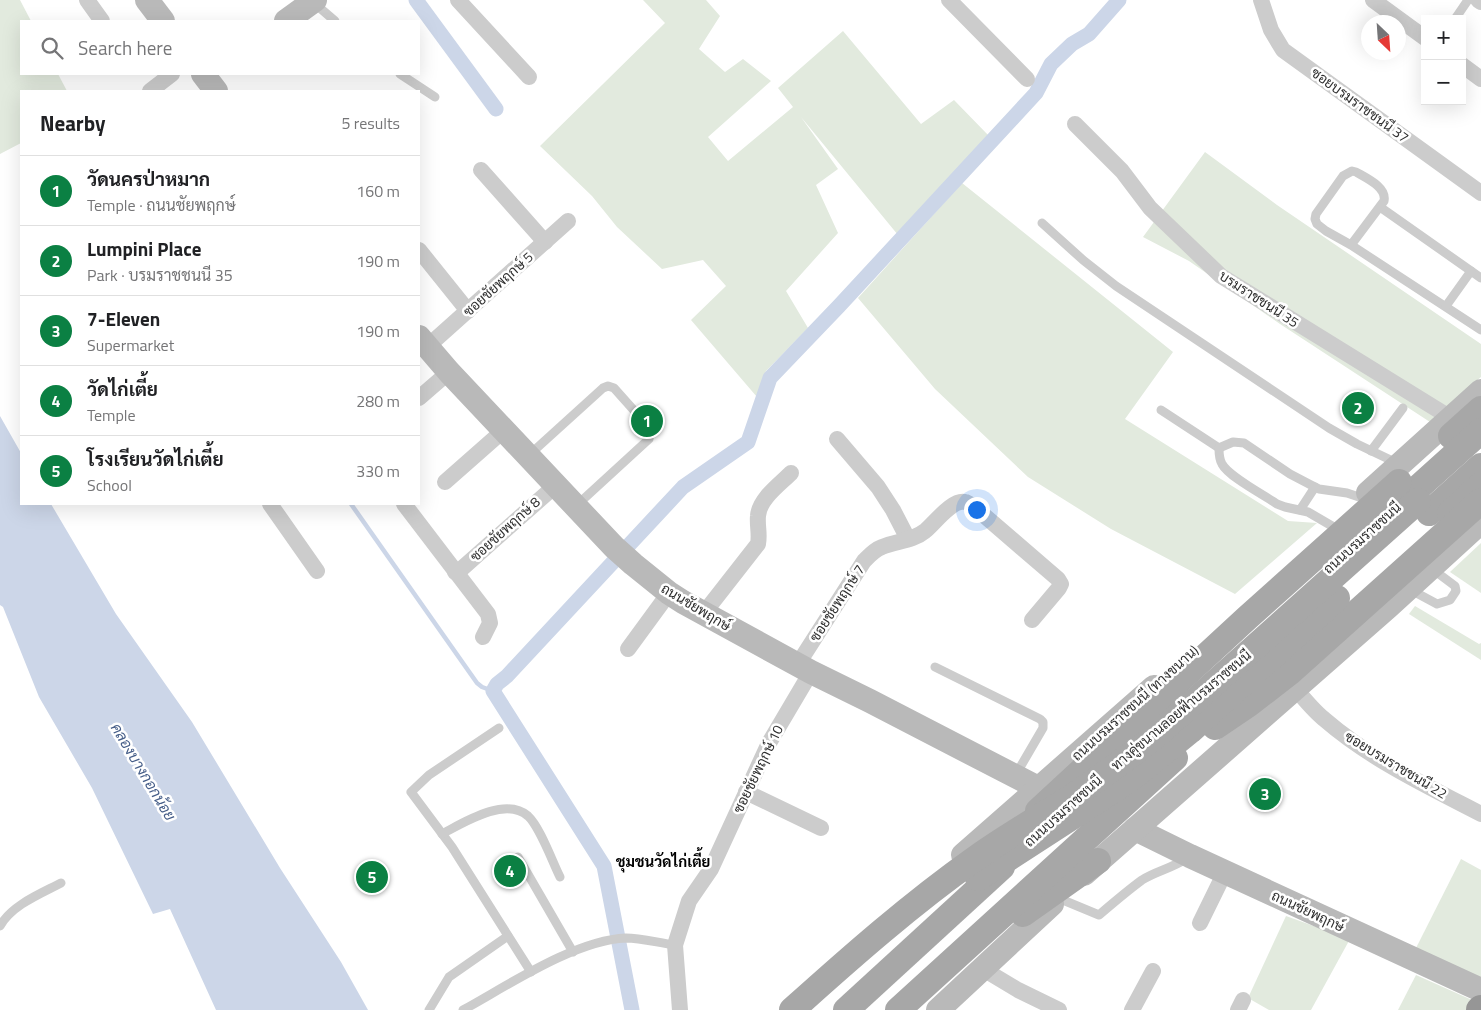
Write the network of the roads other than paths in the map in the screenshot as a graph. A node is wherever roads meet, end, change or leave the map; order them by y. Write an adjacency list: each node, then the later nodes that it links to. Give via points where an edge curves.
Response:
1 (87, 0): 10 (street)
2 (147, 0): 11 (main road)
3 (458, 0): 17 (street)
4 (948, 0): 18 (street)
5 (1261, 0): 24 (street, ซอยบรมราชชนนี 37, via 1282,50)
6 (1373, 0): 13 (street)
7 (1468, 0): 9 (lane)
8 (300, 7): 12 (lane)
9 (1457, 15)
10 (101, 20)
11 (162, 20)
12 (333, 20)
13 (1421, 35)
14 (1466, 68): 19 (street)
15 (171, 75): 20 (street)
16 (402, 75): 21 (lane)
17 (529, 77)
18 (1026, 79)
19 (1481, 79)
20 (151, 90)
21 (435, 97)
22 (1075, 124): 43 (street, บรมราชชนนี 35, via 1122,172 1150,208 1221,276)
23 (481, 170): 28 (street)
24 (1481, 193)
25 (1380, 207): 29 (lane); 29 (lane, via 1385,197 1381,189 1356,172 1343,176 1315,219 1326,231); 31 (lane)
26 (568, 222): 28 (street, ซอยชัยพฤกษ์ 5)
27 (1042, 223): 49 (lane, via 1116,286 1329,428)
28 (545, 242): 34 (street, ซอยชัยพฤกษ์ 5)
29 (1351, 245): 33 (lane)
30 (420, 251): 34 (street)
31 (1471, 271): 32 (lane); 33 (lane)
32 (1481, 278)
33 (1446, 306): 35 (lane)
34 (468, 311): 36 (street, ซอยชัยพฤกษ์ 5)
35 (1481, 330)
36 (423, 342): 37 (main road, ถนนชัยพฤกษ์)
37 (449, 372): 39 (street); 44 (main road, ถนนชัยพฤกษ์)
38 (1481, 391): 43 (main road, ถนนบรมราชชนนี (ทางขนาน))
39 (420, 397)
40 (1403, 408): 49 (lane)
41 (1481, 409): 88 (main road, bridge)
42 (1161, 410): 48 (lane)
43 (1451, 418): 51 (main road, ถนนบรมราชชนนี (ทางขนาน))
44 (504, 430): 50 (main road, ถนนชัยพฤกษ์); 54 (street)
45 (1481, 431): 103 (main road, ถนนบรมราชชนนี)
46 (837, 440): 67 (street, via 878,487)
47 (1481, 443): 63 (main road, ทางคู่ขนานลอยฟ้าบรมราชชนนี)
48 (1219, 448): 57 (lane, via 1233,442 1244,443); 64 (lane, via 1220,462 1233,475 1277,504)
49 (1371, 451): 51 (lane)
50 (528, 456): 56 (main road, ถนนชัยพฤกษ์); 62 (lane, via 603,388 614,388 647,425 649,438)
51 (1399, 464): 58 (main road, ถนนบรมราชชนนี (ทางขนาน))
52 (1481, 466): 63 (main road, ทางคู่ขนานลอยฟ้าบรมราชชนนี)
53 (791, 472): 73 (street, via 762,504 758,514 758,544)
54 (446, 482)
55 (1481, 485): 107 (main road)
56 (555, 486): 62 (main road, ถนนชัยพฤกษ์); 70 (street, ซอยชัยพฤกษ์ 8)
57 (1315, 487): 58 (lane); 64 (lane)
58 (1362, 498): 66 (main road, ถนนบรมราชชนนี (ทางขนาน))
59 (1481, 502): 82 (main road, bridge, via 1289,673 1249,704)
60 (271, 505): 69 (street)
61 (405, 505): 70 (street)
62 (575, 506): 72 (main road, ถนนชัยพฤกษ์, via 633,564)
63 (1423, 507): 82 (main road, ทางคู่ขนานลอยฟ้าบรมราชชนนี, bridge, via 1242,685); 88 (main road, ทางคู่ขนานลอยฟ้าบรมราชชนนี, bridge, via 1152,739 1091,784)
64 (1300, 510): 66 (lane)
65 (1481, 522): 68 (main road)
66 (1332, 526): 83 (main road, ถนนบรมราชชนนี (ทางขนาน))
67 (908, 540): 74 (street, ซอยชัยพฤกษ์ 7, via 925,532 954,504 964,502 972,505 1061,584); 78 (street, ซอยชัยพฤกษ์ 7, via 881,547 864,561)
68 (1431, 568): 71 (main road); 71 (lane, via 1455,586 1456,591 1450,600 1437,604)
69 (316, 571)
70 (455, 572): 75 (street, via 488,614 490,623)
71 (1409, 588): 79 (main road)
72 (669, 593): 73 (main road, ถนนชัยพฤกษ์); 76 (street)
73 (704, 613): 78 (main road, ถนนชัยพฤกษ์)
74 (1032, 620)
75 (483, 637)
76 (628, 649)
77 (934, 667): 81 (lane, via 1043,722 1043,728)
78 (804, 668): 81 (main road, ถนนชัยพฤกษ์); 84 (street, ซอยชัยพฤกษ์ 10)
79 (1295, 688): 85 (street, ซอยบรมราชชนนี 22, via 1322,718 1352,741); 87 (main road)
80 (499, 728): 89 (lane, via 429,775 411,792)
81 (1015, 776): 83 (main road, ถนนชัยพฤกษ์)
82 (1132, 778): 115 (main road, ทางคู่ขนานลอยฟ้าบรมราชชนนี, bridge, via 962,888 903,934)
83 (1040, 789): 94 (main road, ถนนบรมราชชนนี (ทางขนาน))
84 (746, 792): 86 (street); 101 (street, ซอยชัยพฤกษ์ 10, via 711,869 689,901)
85 (1481, 814)
86 (821, 828)
87 (1135, 829): 90 (main road, ถนนชัยพฤกษ์); 92 (main road)
88 (1015, 831): 114 (main road, ทางคู่ขนานลอยฟ้าบรมราชชนนี, bridge, via 893,920)
89 (442, 834): 95 (lane, via 498,809 515,810 527,815 537,829); 100 (lane)
90 (1190, 856): 93 (main road, ถนนชัยพฤกษ์); 97 (lane, via 1142,881 1099,915)
91 (518, 857): 102 (lane)
92 (1098, 861): 97 (main road); 107 (main road)
93 (1225, 872): 98 (street); 108 (main road, ถนนชัยพฤกษ์)
94 (939, 876): 103 (main road); 113 (main road, ถนนบรมราชชนนี (ทางขนาน))
95 (560, 877)
96 (60, 883): 99 (lane, via 20,906)
97 (1058, 898): 104 (main road)
98 (1200, 923)
99 (0, 926)
100 (508, 936): 106 (lane); 110 (lane, via 449,977)
101 (675, 945): 102 (lane, via 626,938); 112 (street)
102 (573, 952): 106 (lane)
103 (900, 960): 109 (main road, ถนนบรมราชชนนี)
104 (983, 969): 117 (main road); 118 (street)
105 (1153, 971): 119 (street)
106 (531, 972): 111 (lane)
107 (935, 976): 116 (main road)
108 (1481, 990)
109 (855, 1002)
110 (429, 1010)
111 (462, 1010)
112 (680, 1010)
113 (784, 1010)
114 (792, 1010)
115 (817, 1010)
116 (898, 1010)
117 (938, 1010)
118 (1059, 1010)
119 (1132, 1010)

